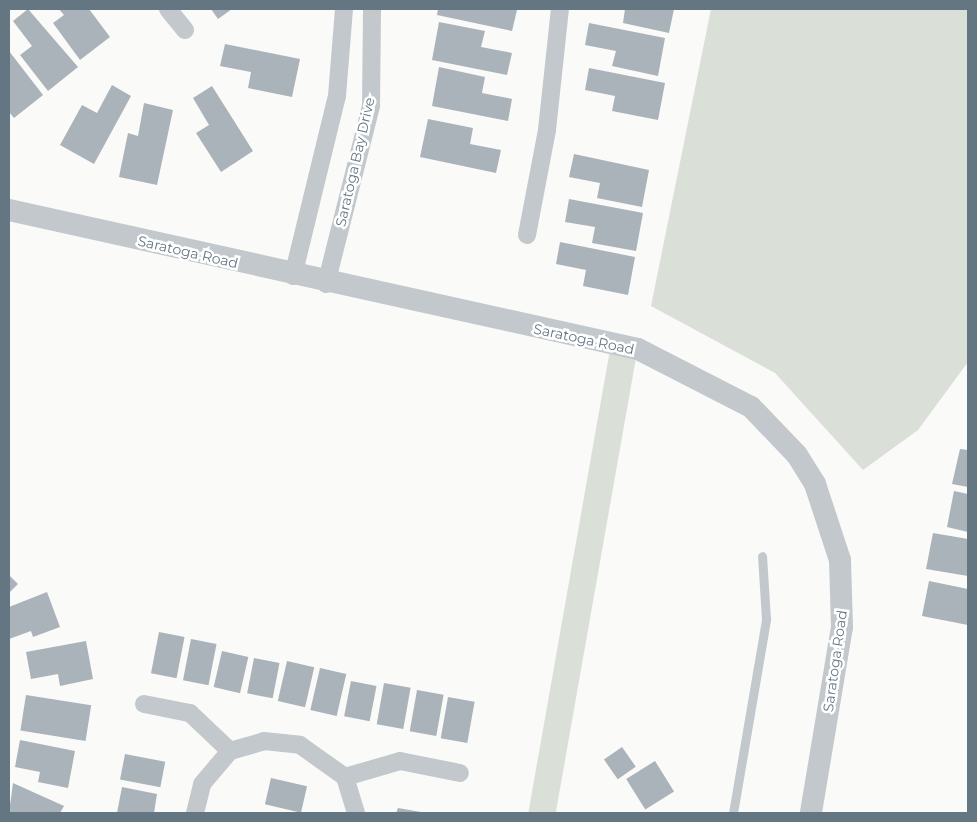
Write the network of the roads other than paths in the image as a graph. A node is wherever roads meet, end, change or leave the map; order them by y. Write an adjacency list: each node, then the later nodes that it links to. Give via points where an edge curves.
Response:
1 (168, 9): 5 (street)
2 (344, 9): 8 (street, via 337,96)
3 (372, 9): 9 (street, Saratoga Bay Drive, via 371,106)
4 (560, 9): 7 (street, via 547,130)
5 (185, 30)
6 (9, 210): 8 (street, Saratoga Road)
7 (527, 235)
8 (293, 276): 9 (street, Saratoga Road)
9 (326, 284): 18 (street, Saratoga Road, via 638,350 751,407 775,429 810,477 828,515 844,593 842,627)
10 (762, 556): 17 (lane, via 766,618)
11 (144, 704): 12 (street, via 190,714)
12 (230, 751): 14 (street, via 264,741 300,745); 15 (street, via 202,784)
13 (460, 773): 14 (street, via 400,761)
14 (345, 777): 16 (street)
15 (195, 813)
16 (356, 813)
17 (733, 813)
18 (811, 813)

